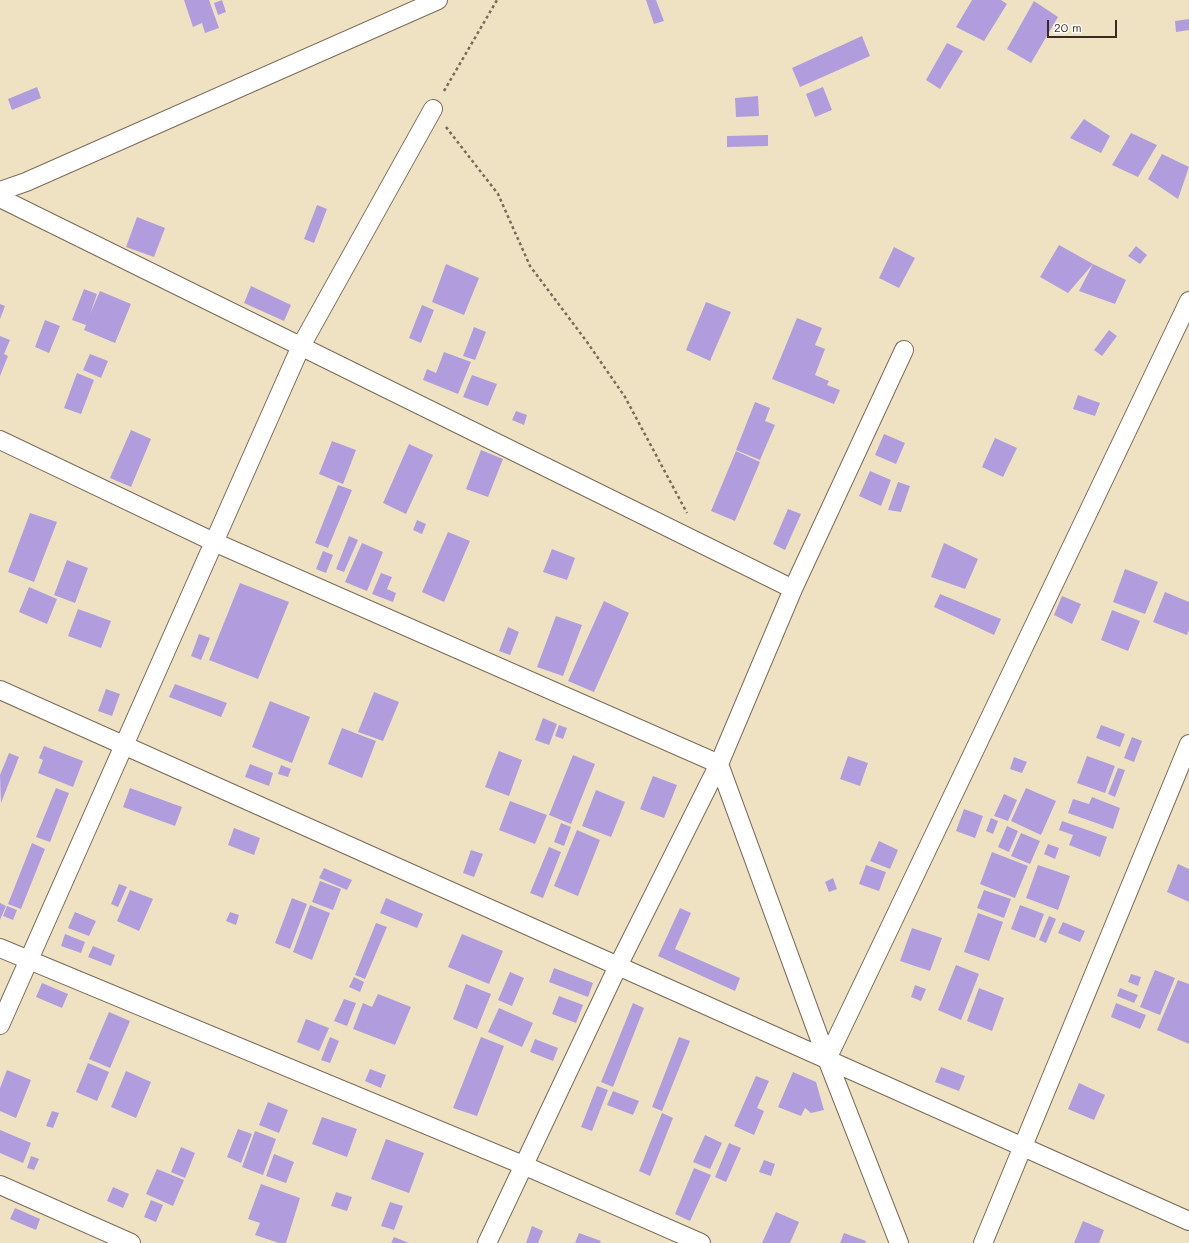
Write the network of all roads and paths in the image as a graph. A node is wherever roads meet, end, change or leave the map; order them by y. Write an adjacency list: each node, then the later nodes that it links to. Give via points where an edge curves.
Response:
1 (438, 0): 4 (street, via 26,182)
2 (497, 0): 3 (path)
3 (433, 109): 7 (street); 11 (path, via 498,194 530,266 625,397)
4 (0, 191)
5 (0, 198): 7 (street)
6 (1189, 301): 21 (street)
7 (301, 346): 10 (street); 11 (street)
8 (904, 350): 12 (street)
9 (0, 440): 10 (street)
10 (214, 542): 15 (street); 16 (street)
11 (705, 545): 12 (street)
12 (793, 589): 16 (street)
13 (0, 690): 15 (street)
14 (1189, 744): 22 (street)
15 (124, 745): 18 (street); 19 (street)
16 (720, 764): 19 (street); 21 (street)
17 (0, 948): 18 (street)
18 (28, 961): 20 (street); 23 (street)
19 (618, 966): 21 (street); 23 (street)
20 (0, 1025)
21 (827, 1059): 22 (street); 29 (street)
22 (1023, 1147): 25 (street); 30 (street)
23 (523, 1165): 27 (street); 28 (street)
24 (0, 1185): 26 (street)
25 (1189, 1221)
26 (131, 1243)
27 (487, 1243)
28 (701, 1243)
29 (898, 1243)
30 (983, 1243)

